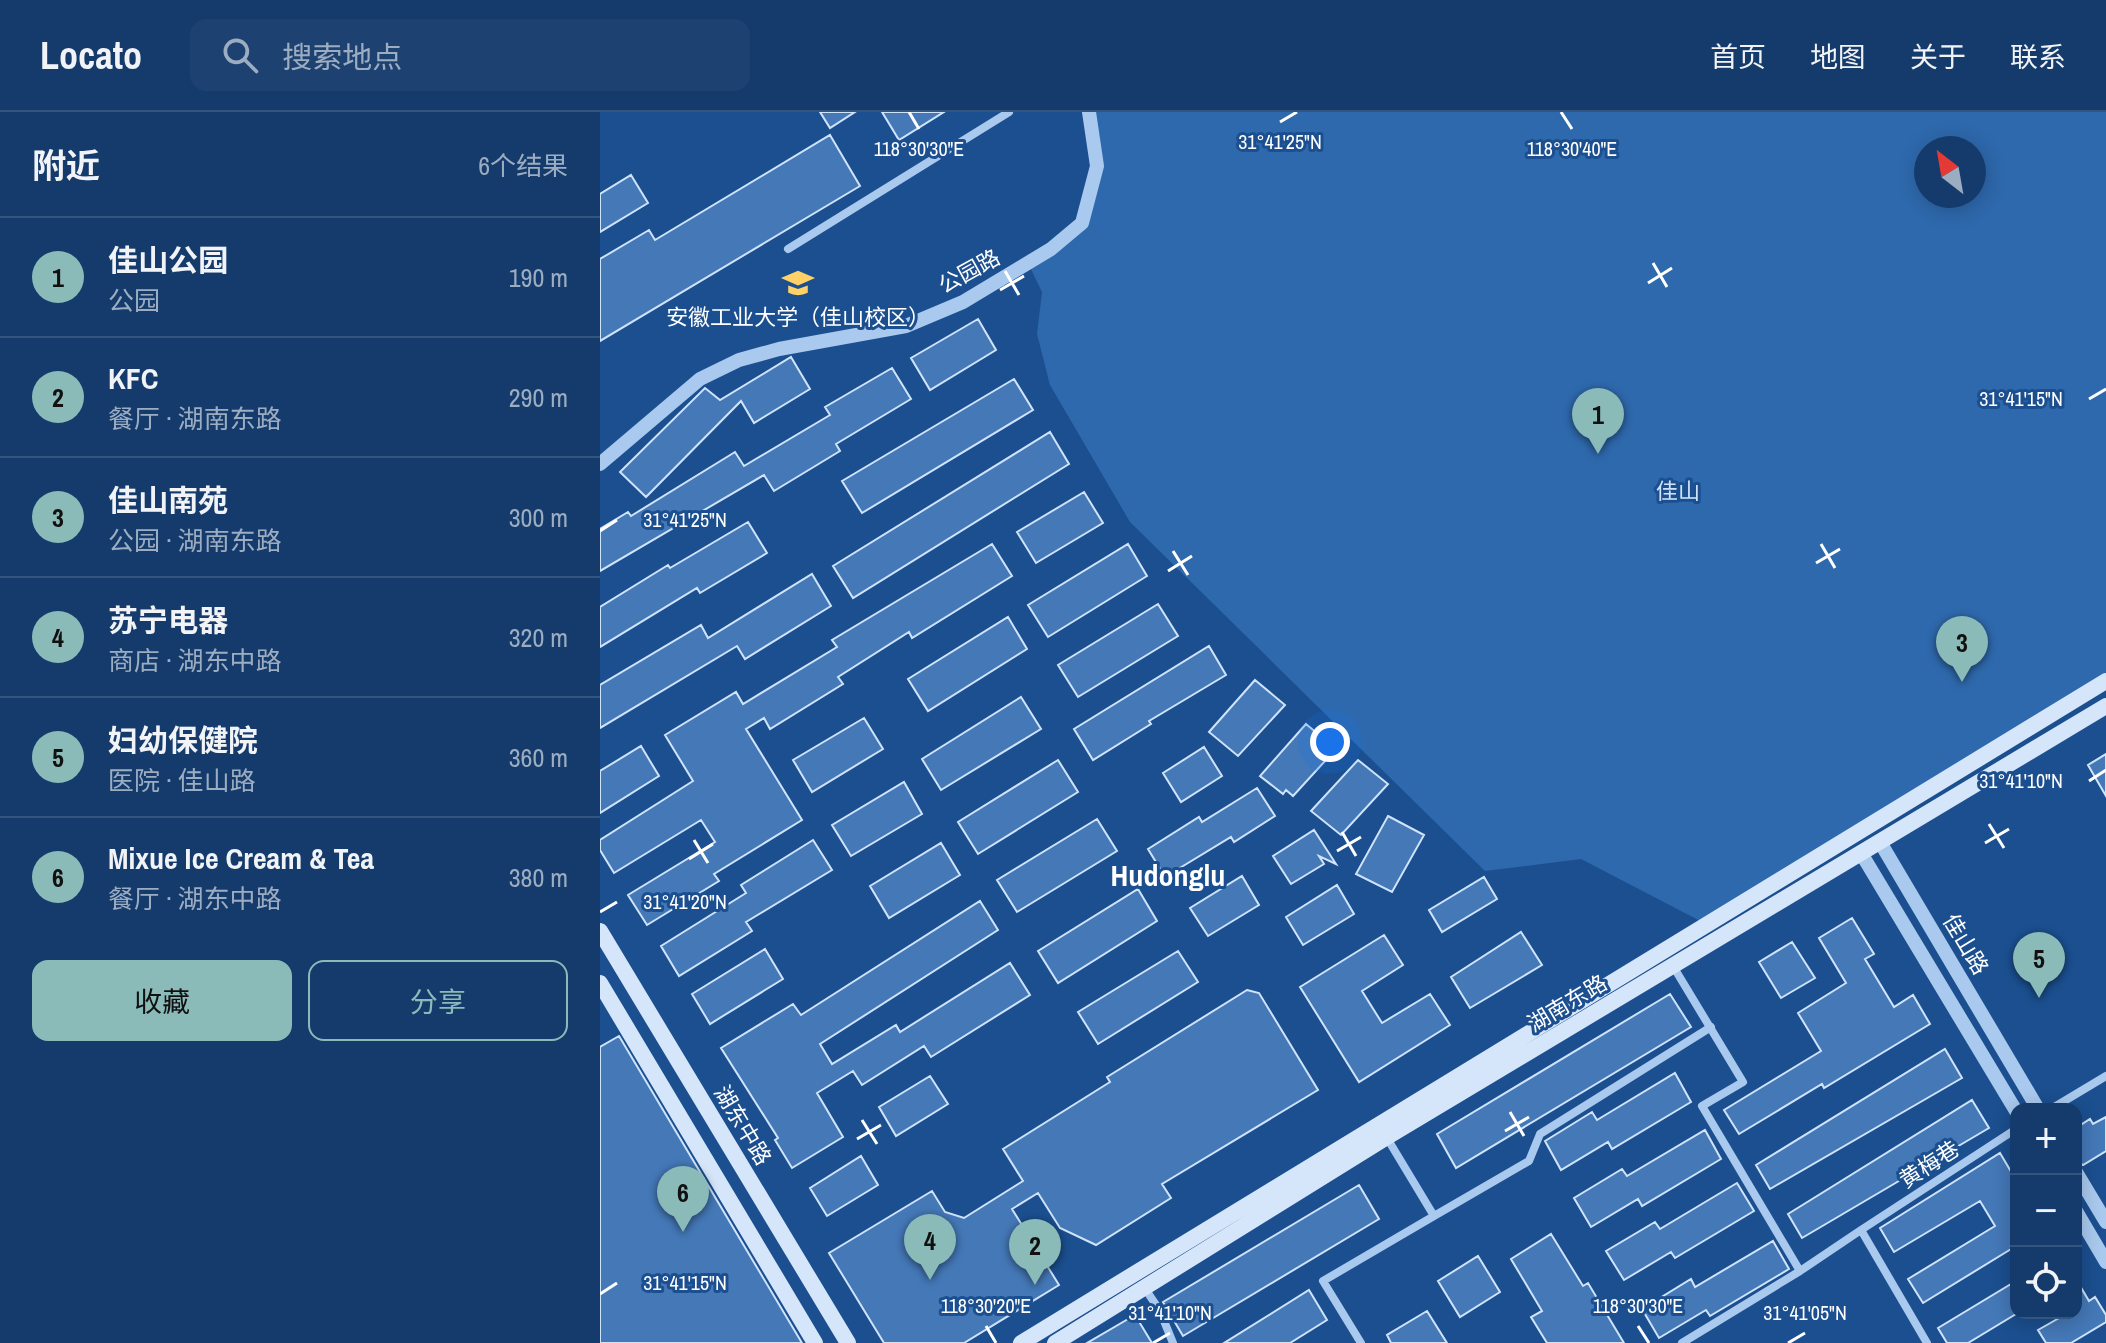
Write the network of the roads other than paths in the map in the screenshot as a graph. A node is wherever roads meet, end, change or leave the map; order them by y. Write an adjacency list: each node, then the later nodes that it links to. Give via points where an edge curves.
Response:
1 (1009, 112): 3 (street)
2 (1089, 112): 4 (street, 公园路, via 1097,166 1082,223 1051,249 963,302 906,326 739,360 700,379)
3 (788, 249)
4 (600, 464)
5 (2106, 681): 29 (main road)
6 (2106, 706): 7 (main road, 湖南东路)
7 (1880, 842): 8 (main road, 湖南东路); 15 (street, 佳山路)
8 (1861, 853): 10 (main road, 湖南东路); 14 (street, 佳山路)
9 (600, 931): 28 (main road, 湖东中路)
10 (1673, 965): 12 (street); 18 (main road, 湖南东路)
11 (600, 983): 27 (main road)
12 (1711, 1027): 20 (street, via 1540,1134 1529,1161); 25 (street, via 1743,1082 1702,1106)
13 (2106, 1076): 16 (street)
14 (2011, 1103)
15 (2034, 1103)
16 (2061, 1103)
17 (2010, 1133): 23 (street, 黄梅巷)
18 (1387, 1137): 20 (street); 26 (main road, 湖南东路)
19 (2078, 1175): 22 (street)
20 (1434, 1216): 32 (street, via 1323,1281)
21 (2082, 1221): 24 (street)
22 (2106, 1222)
23 (1861, 1230): 25 (street, 黄梅巷); 34 (street)
24 (2106, 1262)
25 (1800, 1271): 33 (street)
26 (1144, 1287): 30 (main road, 湖南东路); 31 (street)
27 (815, 1343)
28 (848, 1343)
29 (1021, 1343)
30 (1055, 1343)
31 (1173, 1343)
32 (1361, 1343)
33 (1682, 1343)
34 (1927, 1343)

